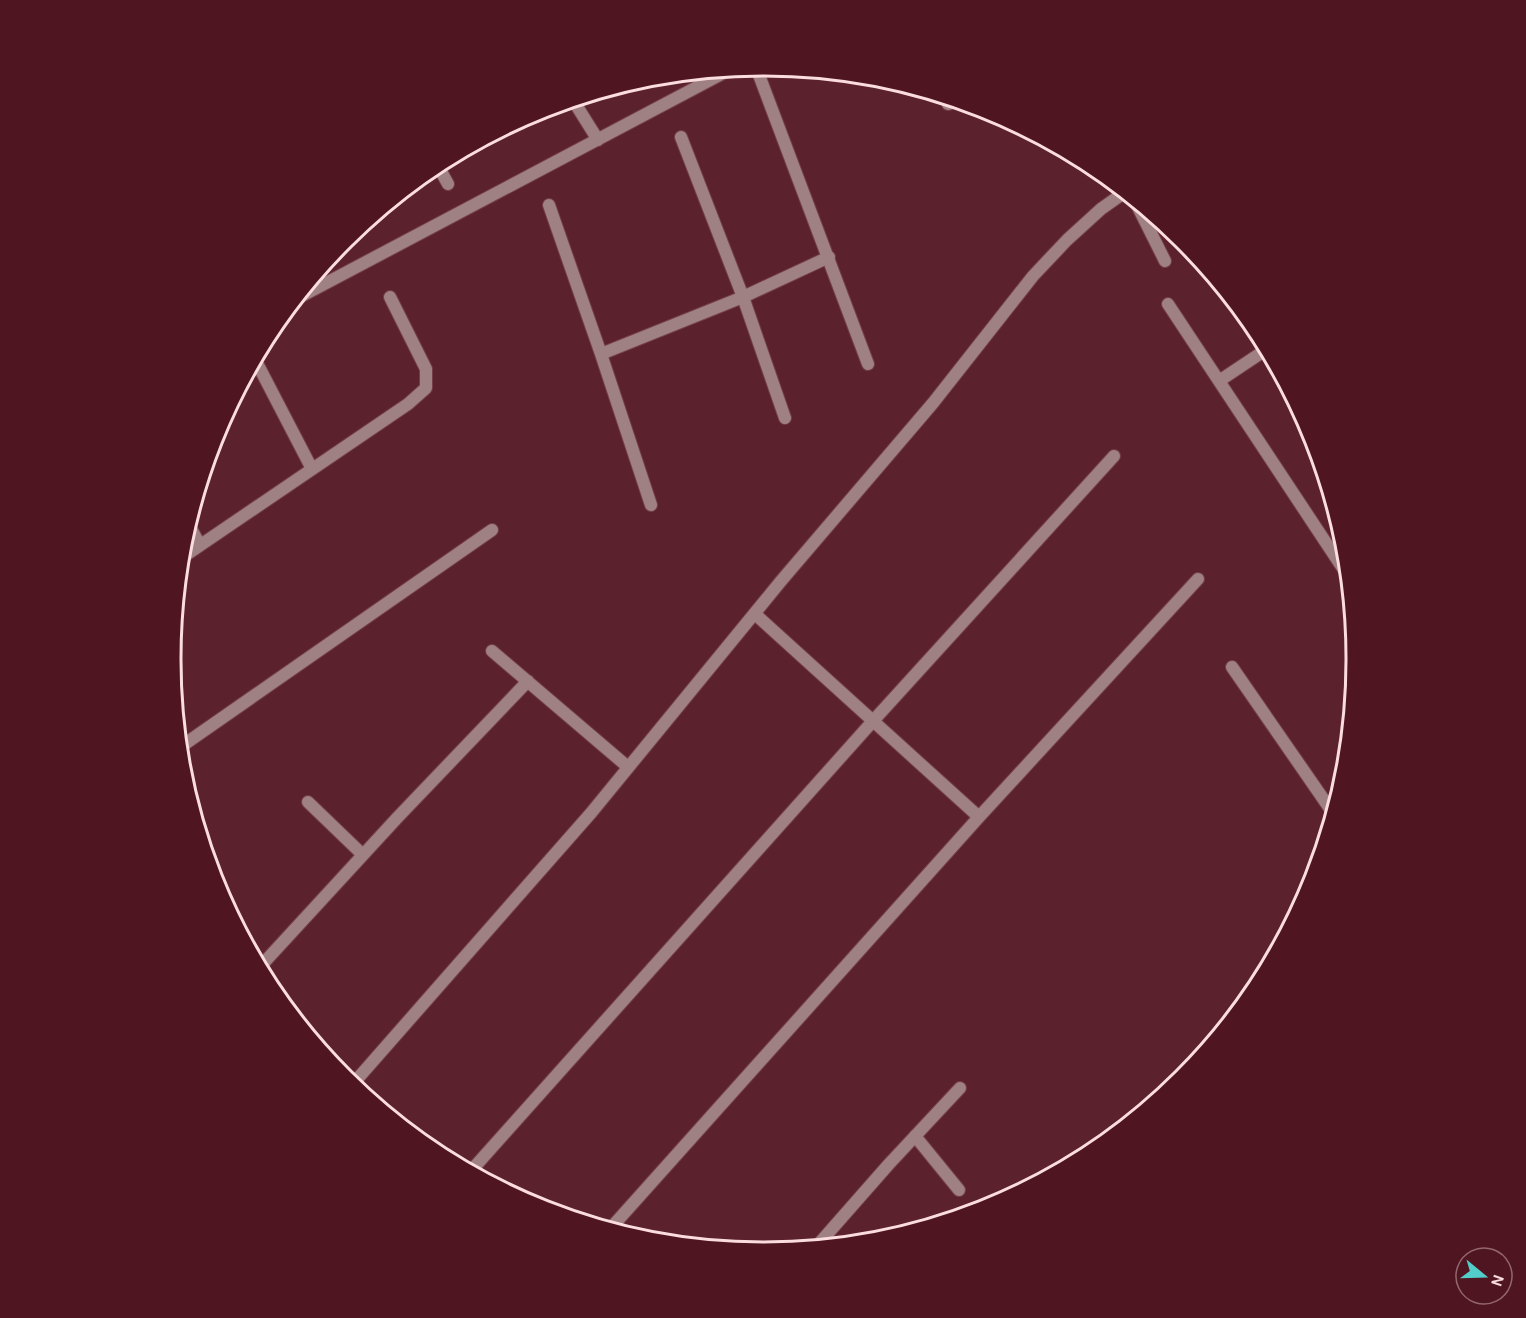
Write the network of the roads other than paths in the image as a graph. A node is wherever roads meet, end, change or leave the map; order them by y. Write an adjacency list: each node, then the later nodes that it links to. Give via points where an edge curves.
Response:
1 (760, 76): 11 (street)
2 (712, 79): 5 (street)
3 (577, 107): 5 (street)
4 (681, 137): 15 (street)
5 (598, 140): 13 (street)
6 (442, 173): 7 (street)
7 (448, 184)
8 (1118, 197): 32 (street, via 1067,240 1033,276 933,403)
9 (549, 205): 17 (street)
10 (1144, 219): 12 (street)
11 (829, 257): 15 (street); 19 (street)
12 (1166, 261)
13 (312, 290)
14 (390, 297): 24 (street, via 426,369 426,388)
15 (743, 297): 17 (street); 22 (street)
16 (1168, 304): 21 (street)
17 (601, 354): 25 (street)
18 (1259, 354): 21 (street)
19 (868, 364)
20 (259, 368): 24 (street)
21 (1219, 381): 30 (street)
22 (785, 418)
23 (1114, 456): 36 (street)
24 (312, 469): 28 (street)
25 (651, 505)
26 (492, 530): 37 (street)
27 (194, 535): 28 (street)
28 (200, 546): 29 (street)
29 (191, 552)
30 (1337, 559)
31 (1198, 579): 41 (street)
32 (755, 614): 36 (street); 38 (street)
33 (492, 651): 35 (street)
34 (1232, 667): 40 (street)
35 (528, 681): 38 (street); 42 (street)
36 (873, 722): 41 (street); 47 (street)
37 (186, 743)
38 (628, 766): 44 (street)
39 (308, 802): 42 (street)
40 (1327, 805)
41 (979, 817): 49 (street)
42 (363, 855): 43 (street)
43 (264, 958)
44 (358, 1078)
45 (960, 1088): 46 (street)
46 (915, 1136): 48 (street); 50 (street)
47 (476, 1165)
48 (959, 1190)
49 (616, 1223)
50 (824, 1238)

